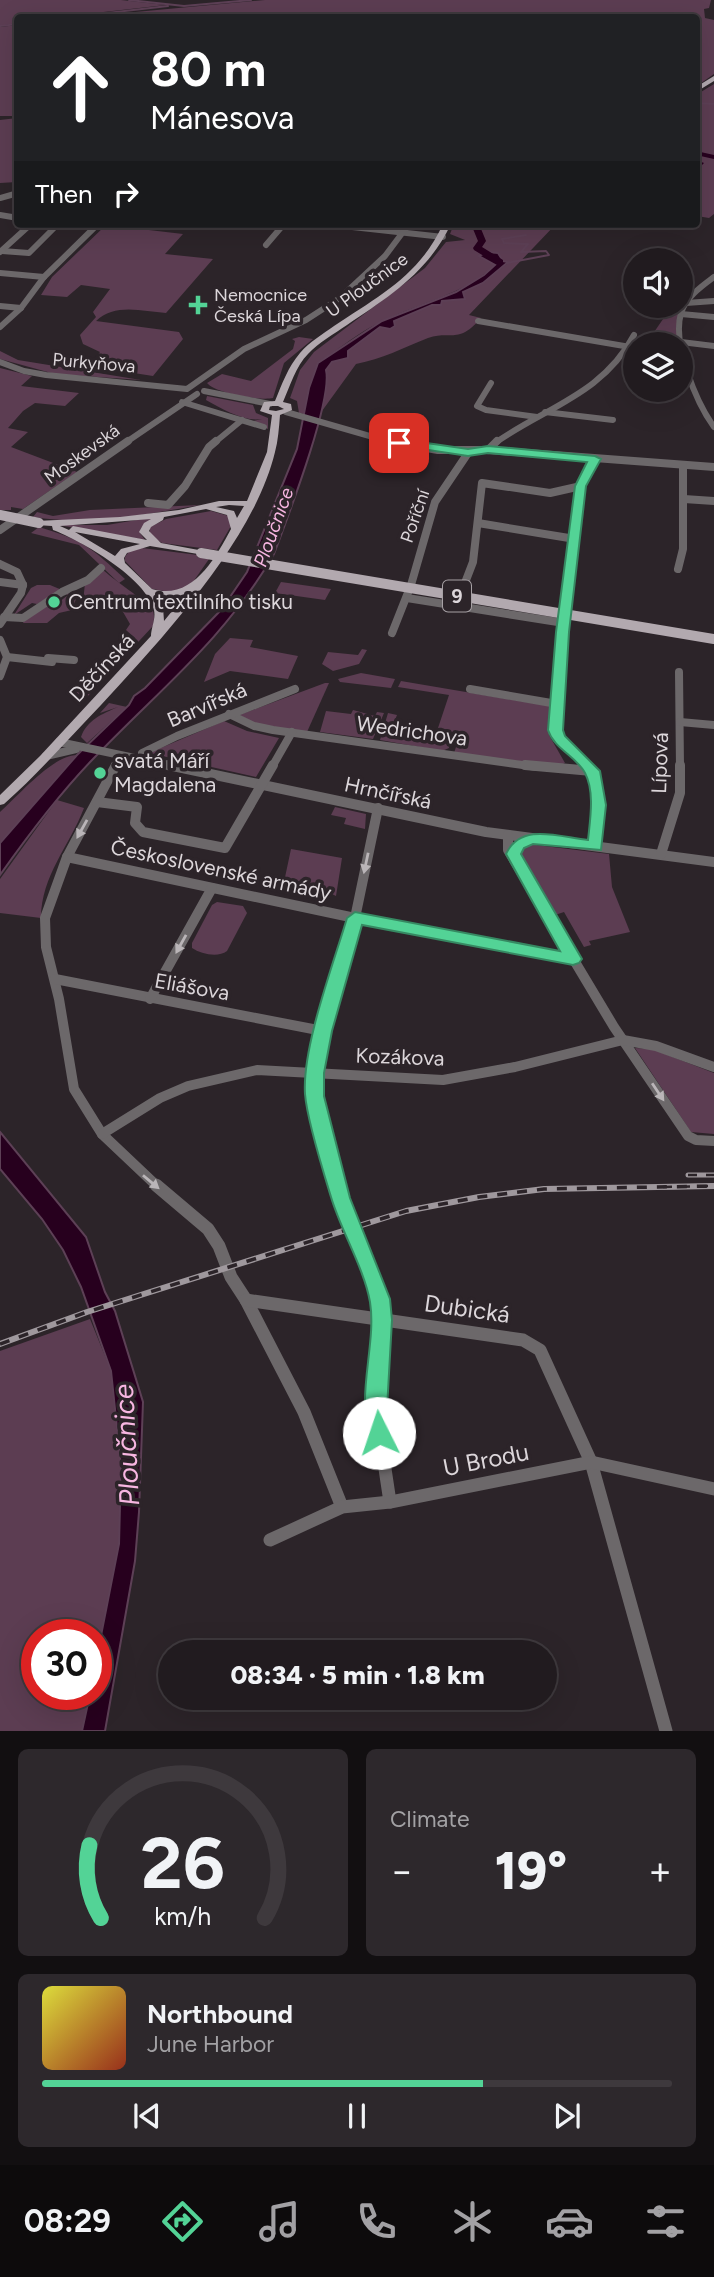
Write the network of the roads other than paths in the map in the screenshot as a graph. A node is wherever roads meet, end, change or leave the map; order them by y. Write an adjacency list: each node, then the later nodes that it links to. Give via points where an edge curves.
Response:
1 (27, 228): 11 (street)
2 (54, 228): 11 (street, via 29,253)
3 (93, 228): 13 (street)
4 (281, 228): 10 (street)
5 (364, 228): 8 (street)
6 (406, 228): 8 (street)
7 (446, 228): 9 (main road, U Ploučnice)
8 (403, 232): 9 (street); 34 (street, via 376,266 321,310 241,350)
9 (443, 237): 36 (main road, U Ploučnice, via 418,269 304,353)
10 (266, 245)
11 (1, 252)
12 (0, 273): 13 (street)
13 (44, 277): 20 (street)
14 (714, 277): 15 (street)
15 (693, 296)
16 (714, 300): 17 (street)
17 (705, 302): 18 (street); 22 (street)
18 (693, 303)
19 (0, 306): 20 (street)
20 (21, 308): 25 (street)
21 (693, 315): 22 (street)
22 (705, 316): 23 (street)
23 (714, 317)
24 (478, 321): 27 (street)
25 (0, 327)
26 (693, 343): 28 (street)
27 (623, 345)
28 (714, 346)
29 (623, 355): 37 (street, via 607,377)
30 (0, 362): 33 (street, Purkyňova, via 46,375)
31 (693, 378): 39 (street)
32 (491, 383): 40 (street, via 477,406)
33 (189, 389): 34 (street); 34 (street); 35 (street)
34 (201, 390): 35 (street); 36 (street)
35 (181, 402): 42 (street); 63 (street, Moskevská)
36 (271, 404): 38 (main road, via 288,406); 38 (main road, via 266,412)
37 (545, 412): 40 (street); 43 (street)
38 (286, 413): 47 (street, via 381,440); 51 (main road)
39 (705, 415): 41 (street); 45 (street)
40 (537, 416): 46 (street)
41 (714, 416)
42 (242, 420): 44 (street); 55 (street, via 209,447 169,505)
43 (613, 420)
44 (264, 427)
45 (714, 427)
46 (488, 450): 47 (street); 48 (street)
47 (468, 453): 75 (street, Poříční, via 442,485)
48 (595, 459): 49 (street); 52 (street)
49 (683, 465): 50 (street); 53 (street)
50 (714, 467)
51 (262, 475): 56 (main road); 57 (main road, via 244,492)
52 (580, 486): 61 (street, via 550,493 482,483); 64 (street)
53 (684, 499): 54 (street); 69 (street)
54 (714, 500)
55 (148, 503)
56 (249, 504): 57 (main road); 62 (main road)
57 (212, 507): 58 (main road); 62 (main road, via 231,513)
58 (171, 514): 60 (main road, via 100,523); 65 (main road, via 145,528 146,537)
59 (0, 516): 60 (main road, 9, bridge)
60 (38, 523): 65 (main road, 9); 67 (main road, via 82,538)
61 (478, 523): 64 (street); 73 (street, via 473,562)
62 (236, 529): 70 (main road, Děčínská)
63 (0, 530)
64 (575, 539): 79 (street)
65 (160, 546): 67 (main road, via 128,549 120,556); 81 (main road, 9, bridge)
66 (0, 564): 72 (street, via 18,572)
67 (120, 566): 74 (main road)
68 (102, 568): 78 (street, via 23,618)
69 (678, 569)
70 (203, 578): 74 (main road, via 175,595); 77 (main road, Děčínská)
71 (0, 582): 72 (street)
72 (23, 585): 78 (street)
73 (463, 588)
74 (147, 591): 76 (main road); 77 (main road)
75 (407, 598): 79 (street); 80 (street, Poříční)
76 (156, 603): 77 (main road); 83 (main road, via 160,619)
77 (180, 609): 83 (main road, Děčínská)
78 (2, 621)
79 (564, 623): 92 (street)
80 (392, 633)
81 (714, 639)
82 (0, 640): 84 (street)
83 (153, 641): 96 (main road, Děčínská)
84 (7, 657): 85 (street); 89 (street)
85 (37, 660): 86 (street); 87 (street)
86 (74, 660)
87 (52, 663)
88 (679, 671): 94 (street, Lípová)
89 (0, 676)
90 (295, 689): 93 (street, Barvířská)
91 (470, 689): 92 (street)
92 (557, 704): 101 (street, via 556,734)
93 (229, 714): 97 (street, Wedrichova, via 254,726); 105 (street, Barvířská, via 142,753)
94 (680, 722): 95 (street); 115 (street, Lípová, via 680,793)
95 (714, 725)
96 (70, 731): 98 (main road, Děčínská); 100 (street)
97 (292, 732): 99 (street, Wedrichova); 108 (street)
98 (59, 742): 100 (street, Hrnčířská); 103 (main road, Děčínská)
99 (370, 743): 102 (street); 106 (street, Wedrichova)
100 (80, 748): 103 (street, Hrnčířská); 104 (street, Hrnčířská)
101 (569, 749): 106 (street); 107 (street)
102 (365, 755)
103 (46, 756): 109 (main road, Děčínská)
104 (121, 756): 105 (street, Hrnčířská); 110 (street)
105 (145, 761): 108 (street, Hrnčířská)
106 (569, 771): 107 (street, Wedrichova)
107 (592, 771): 114 (street, via 599,805)
108 (261, 785): 110 (street, via 225,848 143,832 135,823 137,807); 111 (street, Hrnčířská)
109 (0, 801)
110 (97, 802): 116 (street, one-way to 116)
111 (378, 808): 112 (street, Hrnčířská); 120 (street, one-way to 120)
112 (503, 835): 113 (street, Hrnčířská); 117 (street, via 501,846)
113 (531, 838): 114 (street, Hrnčířská); 117 (street, via 518,845)
114 (595, 846): 115 (street, Hrnčířská)
115 (661, 854): 118 (street, Hrnčířská)
116 (66, 858): 119 (street, Československé armády); 122 (street, via 46,918 46,947)
117 (513, 858): 121 (street)
118 (714, 862)
119 (212, 888): 120 (street, Československé armády); 123 (street, one-way to 123)
120 (355, 918): 121 (street, Československé armády); 124 (street)
121 (573, 959): 125 (street)
122 (55, 979): 123 (street, Eliášova); 128 (street, via 74,1089)
123 (150, 999): 124 (street, Eliášova)
124 (323, 1031): 127 (street)
125 (623, 1040): 126 (street, via 656,1046); 127 (street, Kozákova, via 443,1080); 129 (street, one-way to 129, via 688,1136)
126 (714, 1067)
127 (314, 1073): 128 (street, Kozákova, via 257,1070 207,1080 160,1098); 131 (street, via 315,1096 341,1198 380,1299)
128 (102, 1134): 130 (street, one-way to 130, via 208,1229)
129 (714, 1141)
130 (246, 1300): 131 (street, Dubická); 135 (street, via 304,1412)
131 (382, 1320): 132 (street, Dubická, via 523,1340 540,1350); 134 (street, via 376,1409)
132 (591, 1462): 133 (street); 134 (street, U Brodu); 137 (street, Dubická)
133 (714, 1489)
134 (390, 1502): 135 (street, U Brodu)
135 (342, 1507): 136 (street, U Brodu)
136 (271, 1541)
137 (666, 1731)

